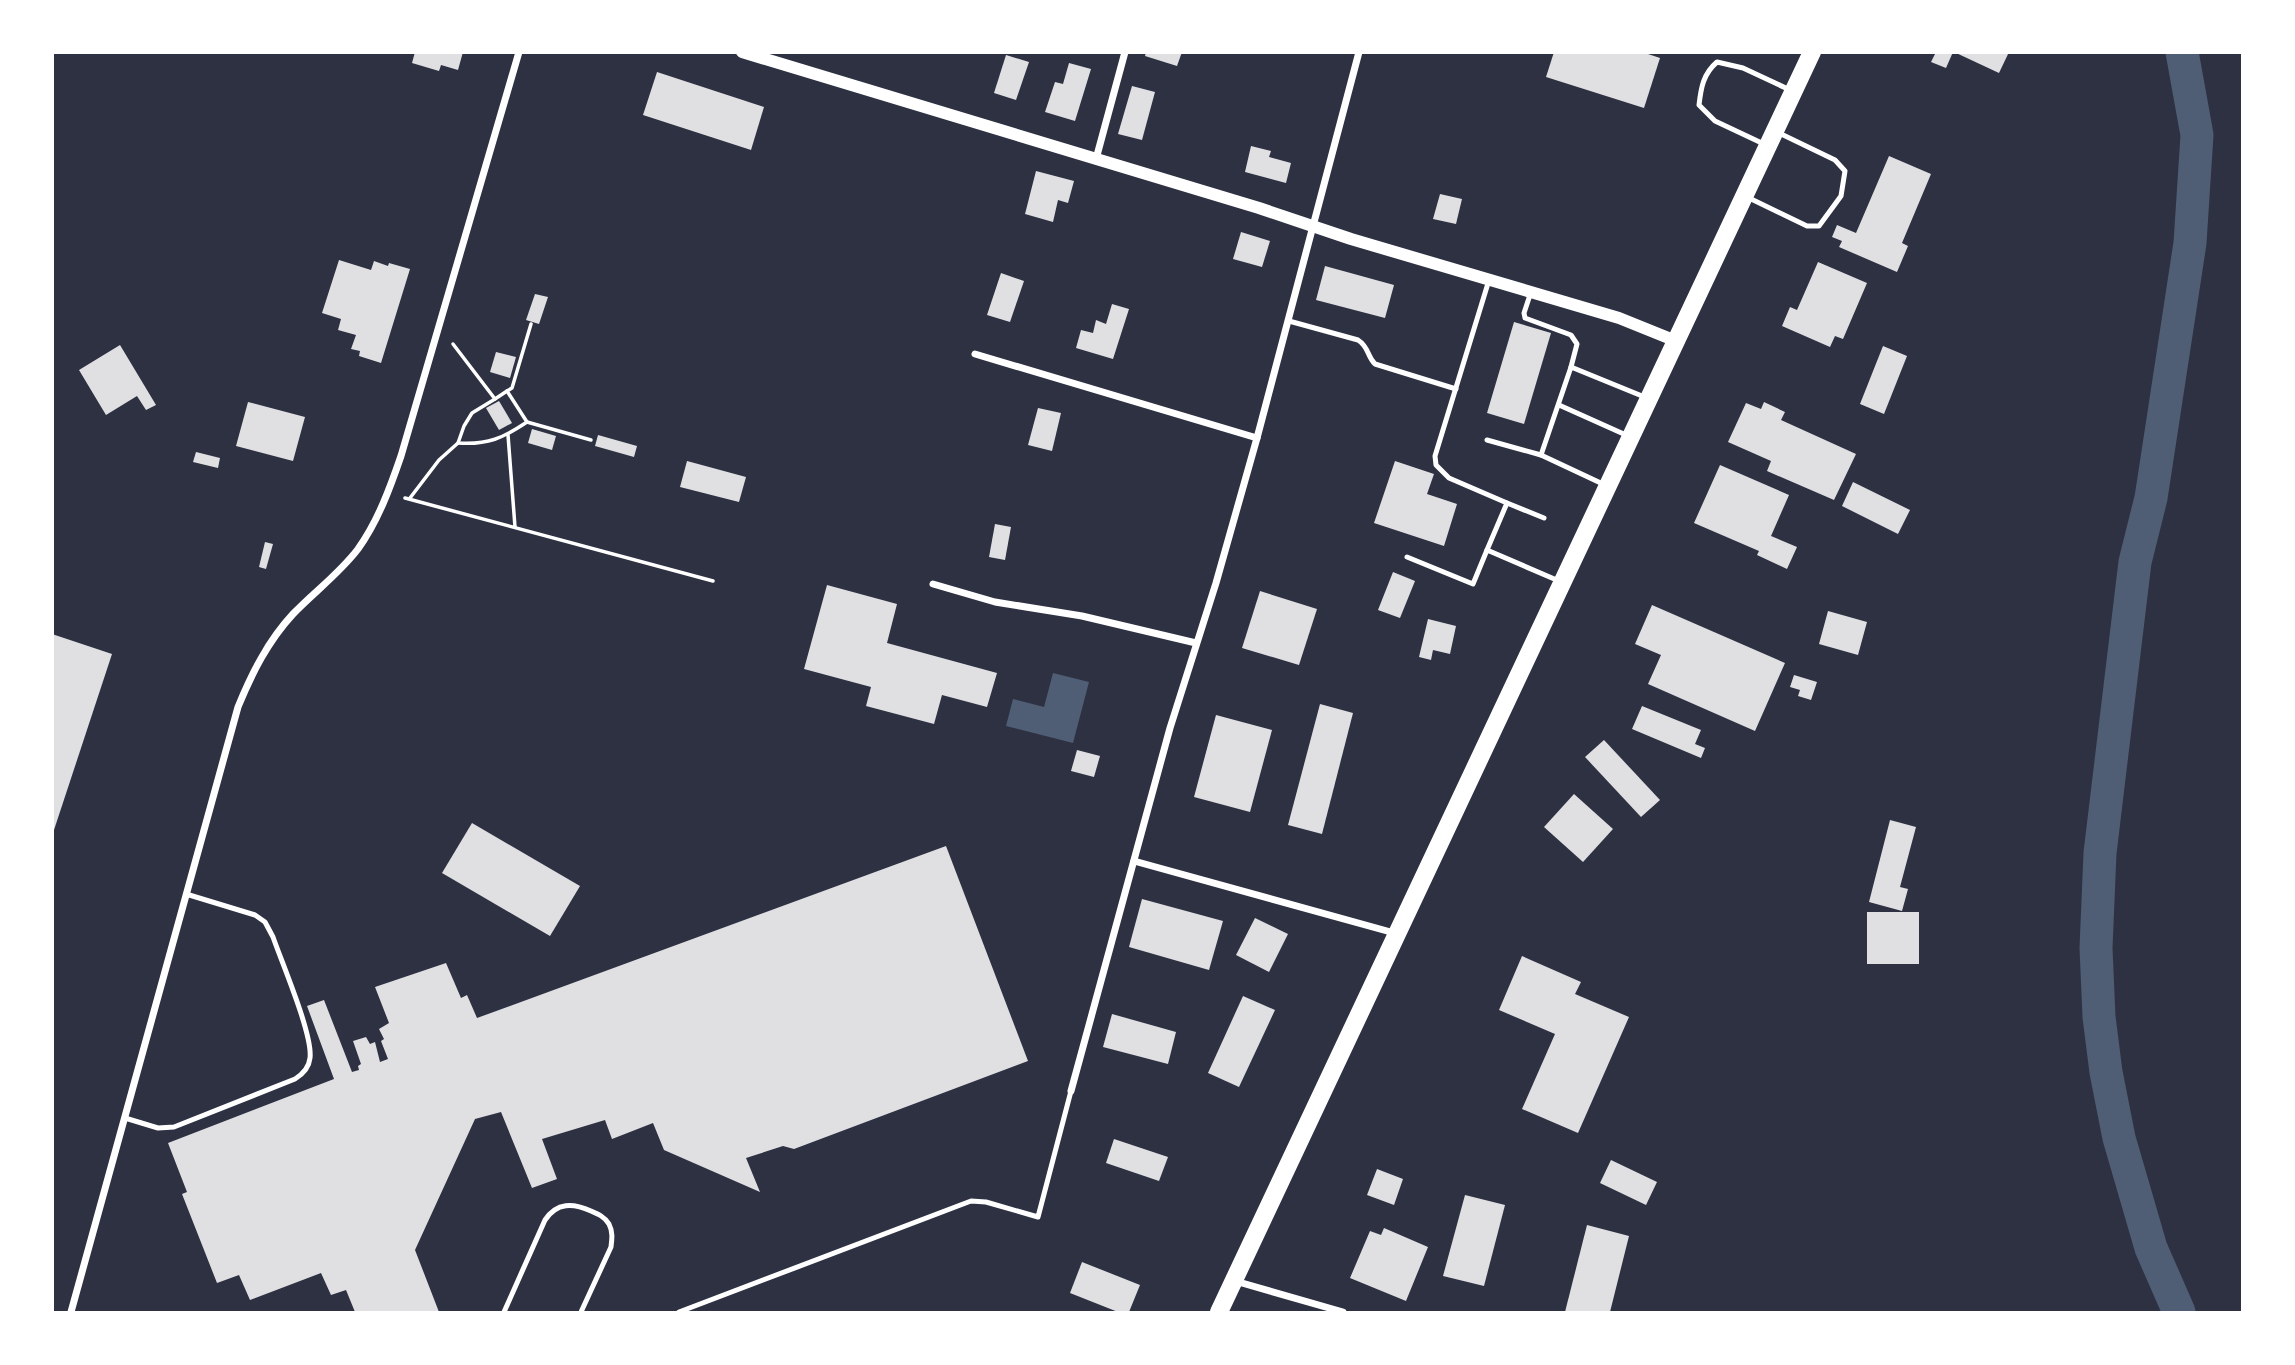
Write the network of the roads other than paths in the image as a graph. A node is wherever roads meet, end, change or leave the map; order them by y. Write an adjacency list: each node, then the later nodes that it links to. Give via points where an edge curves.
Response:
1 (519, 52): 33 (street, via 387,496 357,549 284,625 253,672 232,725)
2 (742, 52): 8 (street)
3 (1125, 52): 8 (street)
4 (1359, 52): 10 (street)
5 (1812, 52): 6 (highway)
6 (1793, 92): 7 (highway); 7 (lane, via 1743,68 1717,62 1702,83 1699,105 1715,121)
7 (1771, 139): 9 (highway); 9 (lane, via 1835,160 1845,171 1841,196 1819,226 1807,226)
8 (1096, 159): 10 (street)
9 (1745, 195): 14 (highway)
10 (1313, 226): 11 (street); 13 (street)
11 (1489, 279): 12 (street); 17 (lane)
12 (1531, 292): 14 (street, via 1619,318); 16 (lane, via 1525,318 1571,335 1577,344)
13 (1289, 321): 17 (lane, via 1358,341 1366,345 1375,364); 21 (street)
14 (1676, 341): 18 (highway)
15 (975, 354): 21 (street)
16 (1571, 367): 18 (lane); 19 (lane)
17 (1456, 389): 25 (lane, via 1436,466 1449,478)
18 (1649, 398): 20 (highway)
19 (1559, 405): 20 (lane); 23 (lane)
20 (1630, 437): 24 (highway)
21 (1257, 438): 31 (street)
22 (1487, 440): 23 (lane)
23 (1541, 455): 24 (lane)
24 (1607, 487): 29 (highway)
25 (1507, 503): 26 (lane); 27 (lane)
26 (1544, 518)
27 (1487, 550): 28 (lane, via 1473,584); 29 (lane)
28 (1407, 557)
29 (1562, 582): 34 (highway)
30 (933, 584): 31 (street, via 995,602 1082,616)
31 (1196, 643): 32 (street)
32 (1134, 861): 34 (street); 35 (street)
33 (186, 894): 36 (street); 36 (lane, via 265,922 309,1041 310,1062 295,1079 174,1127 158,1128)
34 (1398, 934): 37 (highway)
35 (1072, 1091): 41 (lane, via 1038,1217 971,1201)
36 (124, 1118): 38 (street)
37 (1234, 1281): 42 (highway); 43 (street)
38 (71, 1312)
39 (504, 1312): 40 (lane, via 545,1220 555,1209 570,1204 601,1216 612,1236)
40 (581, 1312)
41 (679, 1312)
42 (1219, 1312)
43 (1343, 1312)

